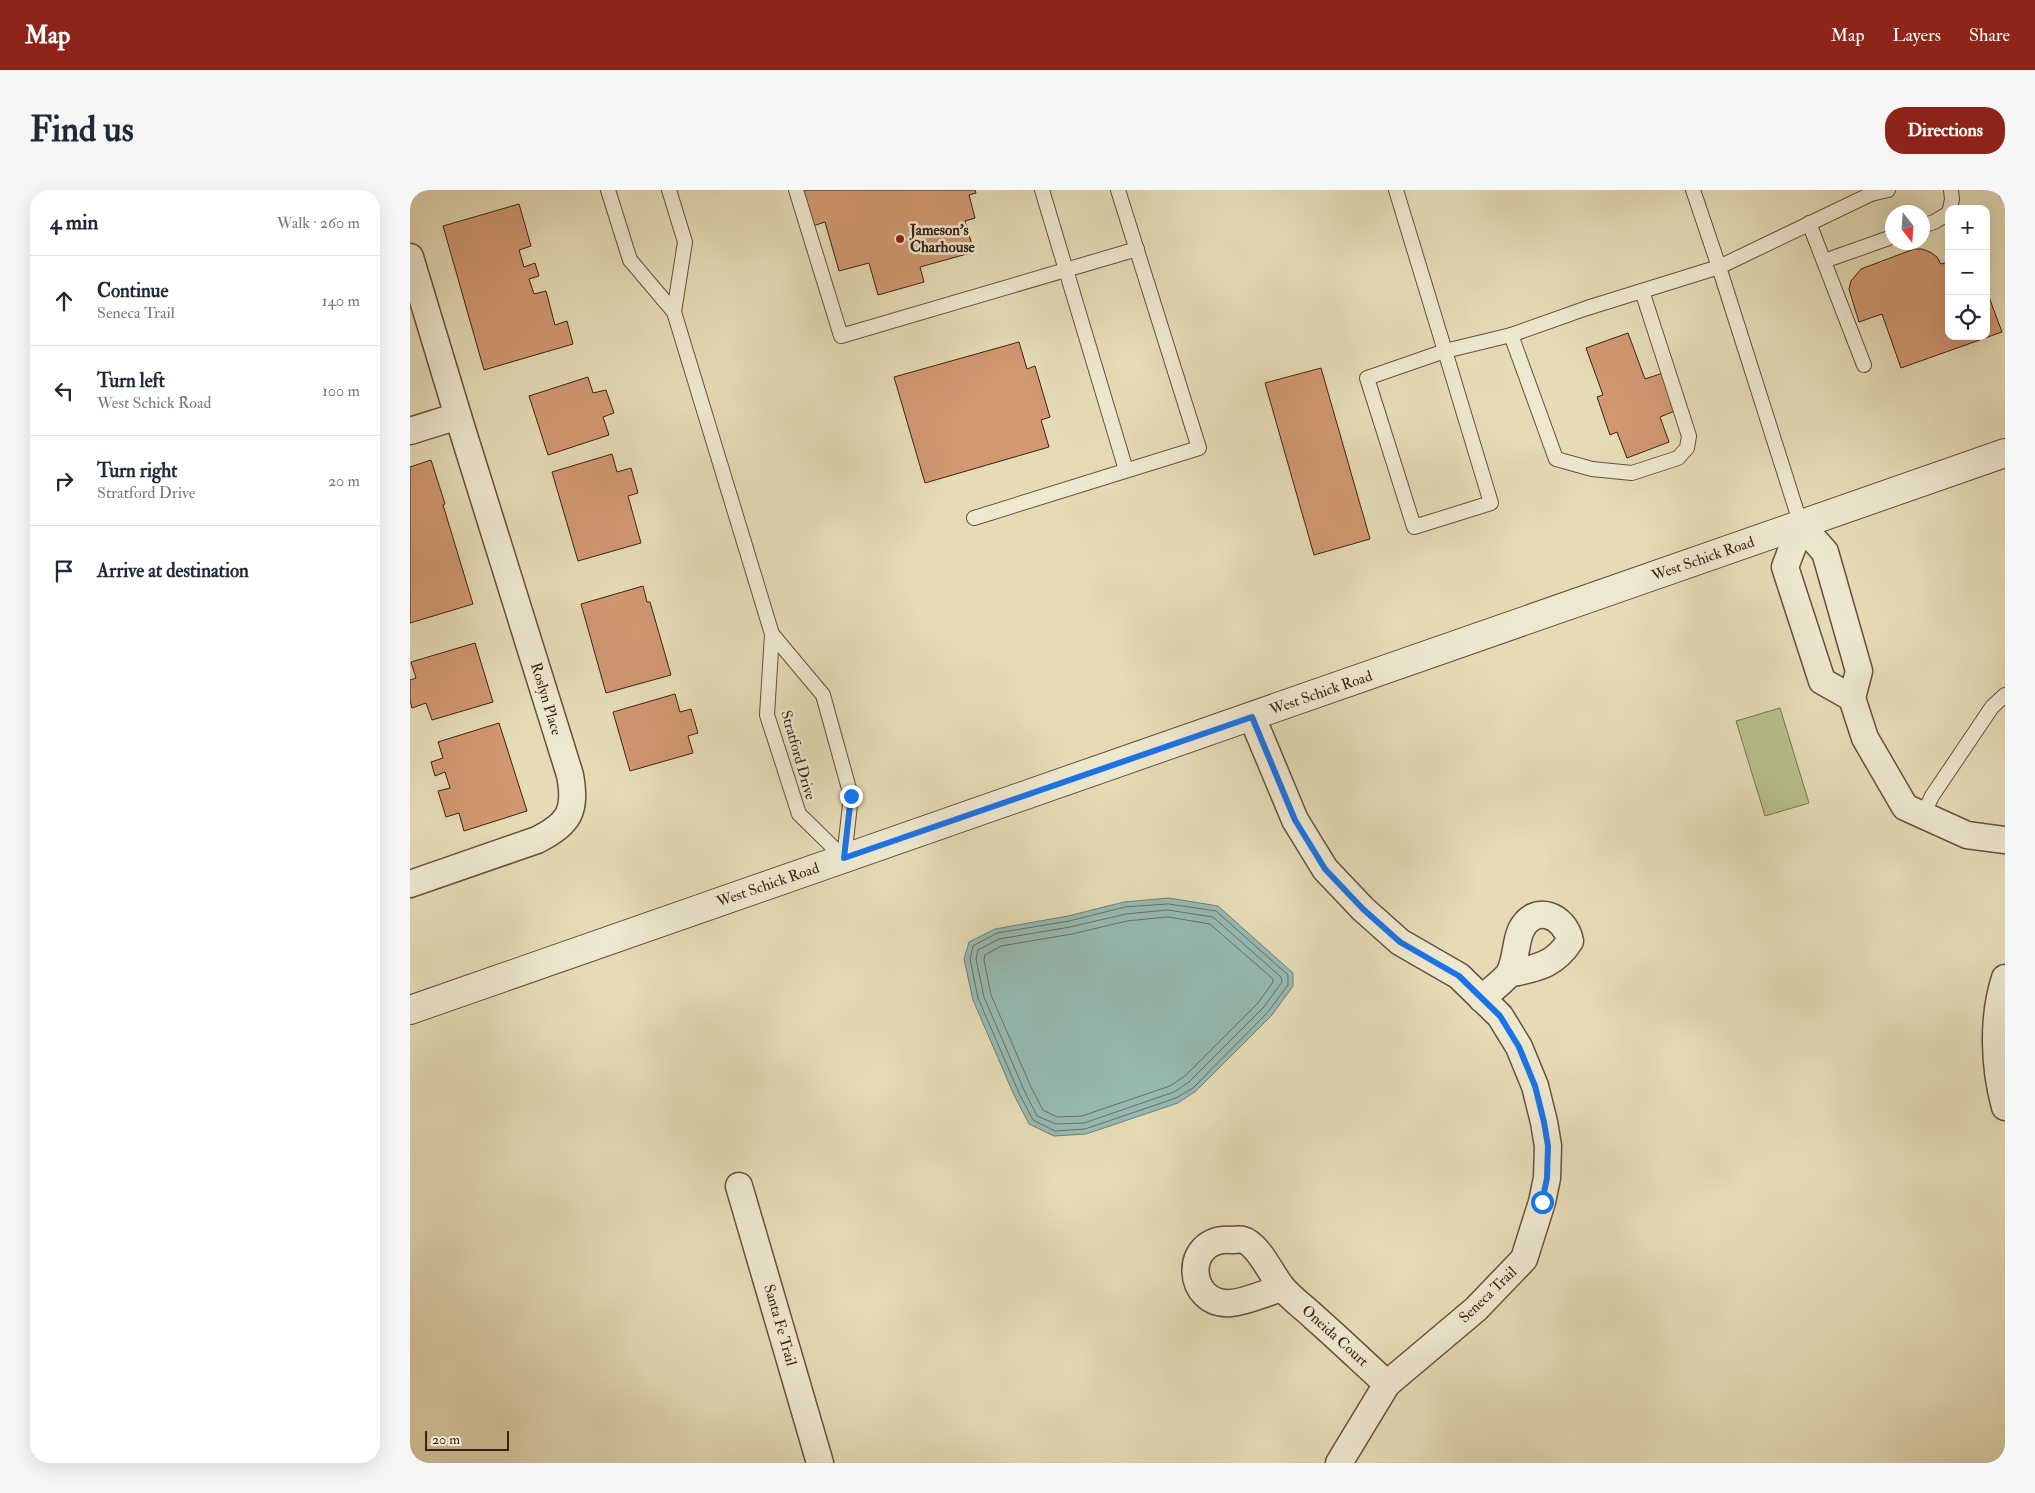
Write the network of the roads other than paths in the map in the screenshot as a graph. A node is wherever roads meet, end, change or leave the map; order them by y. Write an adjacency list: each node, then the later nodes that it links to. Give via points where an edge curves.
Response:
1 (608, 190): 21 (lane, Stratford Drive, via 630,260)
2 (669, 190): 21 (lane, Stratford Drive, via 685,242)
3 (796, 190): 19 (lane, via 841,336)
4 (1042, 190): 19 (lane)
5 (1118, 190): 15 (lane)
6 (1396, 190): 23 (lane)
7 (1693, 190): 18 (lane)
8 (1888, 190): 13 (lane, via 1870,194)
9 (1951, 190): 10 (lane)
10 (1951, 205)
11 (1945, 215): 12 (lane)
12 (1930, 222)
13 (1810, 223): 17 (lane); 18 (lane)
14 (1885, 239): 17 (lane)
15 (1136, 248): 19 (lane); 28 (lane, via 1199,448)
16 (410, 257): 25 (street, Roslyn Place)
17 (1824, 261): 24 (lane)
18 (1719, 267): 20 (lane); 30 (lane)
19 (1067, 269): 28 (lane)
20 (1642, 291): 22 (lane); 22 (lane, via 1689,436 1687,448 1678,458 1632,473 1592,469 1556,459)
21 (674, 312): 31 (lane, Stratford Drive)
22 (1512, 335): 23 (lane)
23 (1445, 351): 23 (lane, via 1491,503 1414,527 1366,378)
24 (1864, 365)
25 (458, 416): 26 (street); 38 (street, Roslyn Place, via 574,795 570,813 557,830)
26 (410, 431)
27 (2005, 453): 30 (street, West Schick Road)
28 (1126, 470): 29 (lane)
29 (974, 518)
30 (1801, 525): 33 (street, via 1825,552 1859,671); 33 (street, via 1785,568 1822,681); 34 (street, West Schick Road)
31 (772, 634): 37 (lane, Stratford Drive, via 823,695 851,796); 37 (lane, Stratford Drive, via 768,715 799,814)
32 (2005, 695): 35 (lane, via 1992,707 1932,796)
33 (1852, 698): 35 (street, via 1865,738 1905,807)
34 (1252, 717): 37 (street, West Schick Road); 41 (street, Seneca Trail, via 1295,820 1325,869 1400,942 1459,976)
35 (1923, 815): 36 (street, via 1967,835)
36 (2005, 840)
37 (844, 858): 42 (street, West Schick Road)
38 (410, 884)
39 (1509, 974): 41 (street)
40 (2005, 978): 43 (street, via 1995,1027)
41 (1482, 999): 46 (street, Seneca Trail, via 1500,1016 1519,1047 1535,1086 1548,1146 1542,1202 1524,1259 1476,1309)
42 (410, 1010)
43 (2005, 1107)
44 (739, 1186): 47 (street, Santa Fe Trail)
45 (1282, 1288): 46 (street, Oneida Court)
46 (1387, 1384): 48 (street, Seneca Trail)
47 (820, 1463)
48 (1339, 1463)

